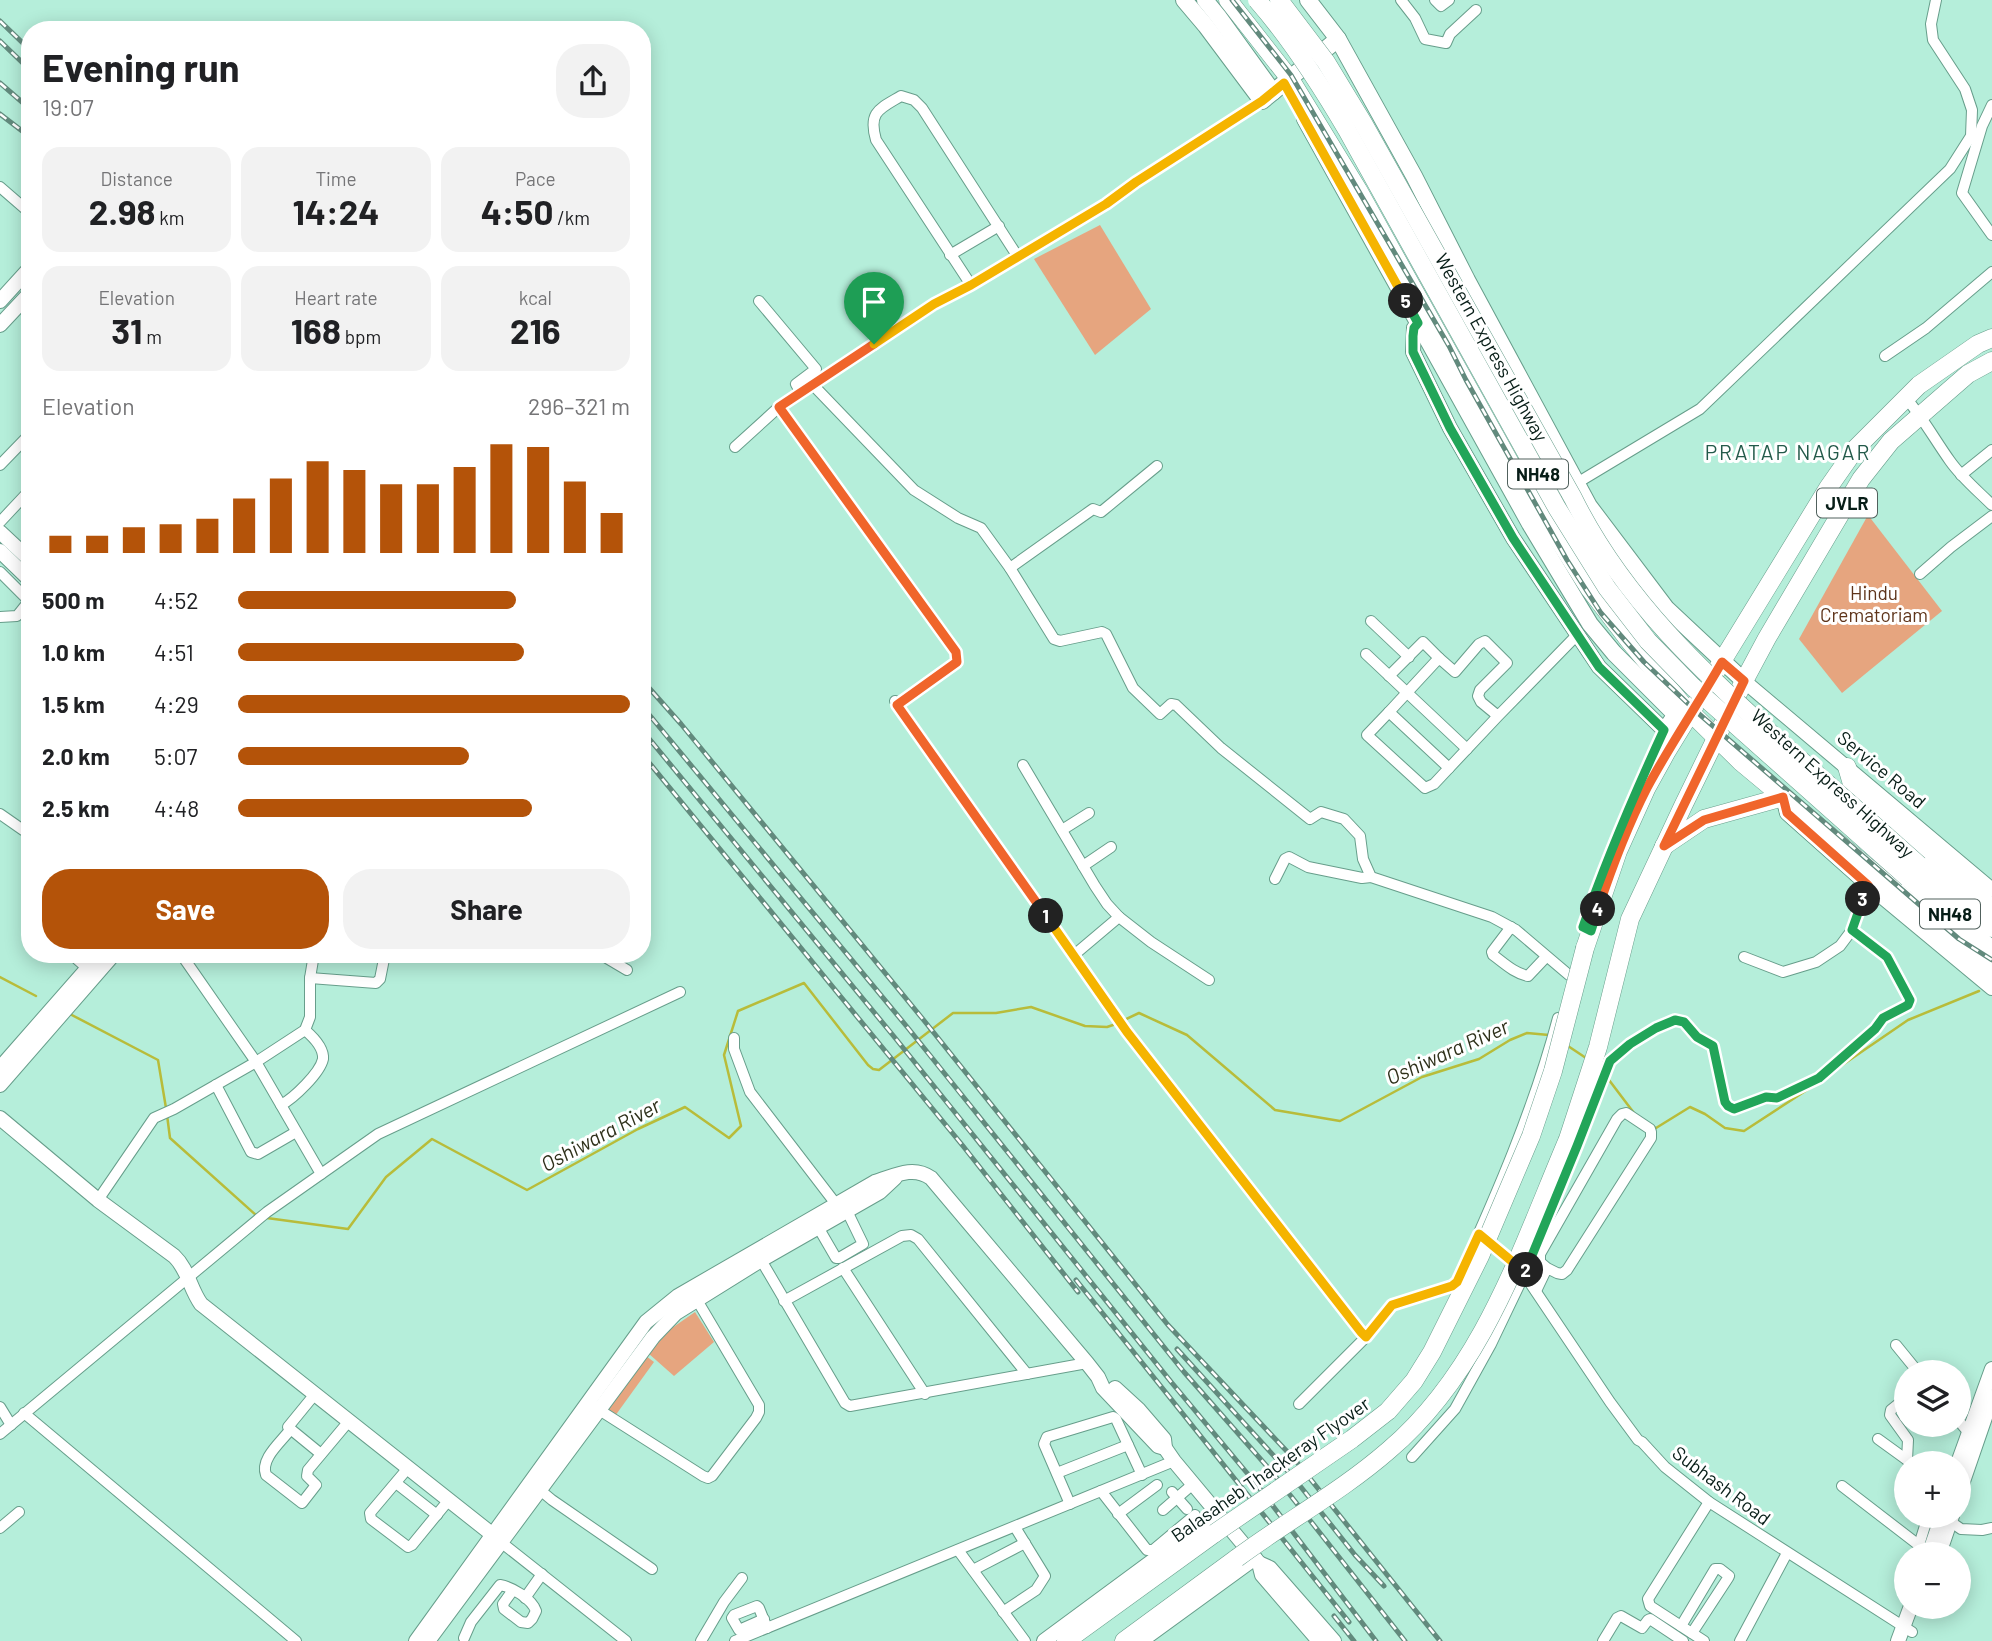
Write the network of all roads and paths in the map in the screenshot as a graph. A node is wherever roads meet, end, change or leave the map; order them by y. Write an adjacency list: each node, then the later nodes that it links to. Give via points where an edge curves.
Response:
1 (1184, 0): 14 (main road, via 1218,40)
2 (1205, 0): 14 (main road)
3 (1222, 0): 14 (main road)
4 (1228, 0): 14 (main road)
5 (1257, 0): 88 (main road, Western Express Highway / NH48, bridge, via 1292,42 1340,119 1557,508 1607,588 1648,641 1693,687)
6 (1279, 0): 88 (main road, Western Express Highway / NH48, bridge, via 1326,62 1363,123 1589,531 1622,580 1662,628 1736,702)
7 (1308, 0): 13 (main road)
8 (1401, 0): 12 (street, via 1425,39 1446,43)
9 (1435, 0): 10 (street, via 1441,6)
10 (1449, 0)
11 (1936, 0): 45 (street, via 1933,40 1965,89 1972,110 1971,136 1950,169 1700,409)
12 (1476, 10)
13 (1338, 38): 14 (main road); 45 (main road)
14 (1277, 89): 21 (street); 28 (main road, via 1355,186)
15 (1992, 105): 19 (street, via 1962,193)
16 (0, 187): 17 (street)
17 (21, 206)
18 (999, 226): 20 (street); 20 (street, via 922,108 901,96 877,111 872,129); 21 (street)
19 (1992, 235)
20 (950, 255): 24 (street)
21 (1018, 257): 24 (street)
22 (1992, 272): 31 (street)
23 (21, 281): 25 (street)
24 (971, 285): 34 (street, via 934,304)
25 (0, 301)
26 (759, 301): 33 (street)
27 (21, 303): 29 (street)
28 (1422, 320): 48 (main road); 62 (street, via 1414,328 1413,352 1440,408 1513,538)
29 (0, 325)
30 (1992, 338): 36 (main road, JVLR)
31 (1885, 356)
32 (1992, 361): 38 (main road, JVLR, via 1968,374)
33 (816, 369): 34 (street); 35 (street, via 796,384)
34 (818, 382): 35 (street); 54 (street, via 914,490 981,528)
35 (801, 393): 37 (street)
36 (1906, 398): 38 (street); 66 (main road, JVLR, via 1856,448 1835,478)
37 (779, 407): 40 (street); 100 (street, via 956,652 957,662 896,703)
38 (1920, 414): 44 (street); 68 (main road, JVLR, via 1861,479)
39 (21, 443): 42 (street)
40 (734, 447)
41 (1992, 450): 44 (street)
42 (0, 465)
43 (1157, 466): 54 (street, via 1101,512 1093,509)
44 (1961, 475): 47 (street)
45 (1577, 483): 48 (street); 66 (main road, via 1666,608)
46 (21, 500): 50 (street)
47 (1992, 505)
48 (1537, 514): 70 (main road)
49 (1992, 516): 57 (street)
50 (0, 522)
51 (0, 532): 53 (street)
52 (0, 551): 55 (street)
53 (21, 552)
54 (1010, 568): 89 (street, via 1054,639 1106,634 1133,688 1160,714 1171,704 1177,705 1221,748 1310,818 1321,812 1344,820 1360,836)
55 (21, 571)
56 (1, 574): 58 (street)
57 (1920, 574)
58 (21, 593)
59 (21, 610): 60 (street, via 16,616)
60 (0, 617)
61 (1371, 621): 64 (street)
62 (1577, 635): 72 (street); 73 (street, via 1599,667)
63 (1366, 654): 67 (street)
64 (1409, 657): 65 (street, via 1423,642); 67 (street)
65 (1439, 658): 69 (street); 72 (street, via 1455,672 1485,641 1503,657 1507,663 1478,696)
66 (1722, 662): 68 (main road); 70 (main road, JVLR)
67 (1390, 676): 69 (street)
68 (1744, 681): 74 (main road, JVLR); 77 (street, Service Road)
69 (1407, 692): 71 (street); 75 (street)
70 (1683, 711): 73 (street); 74 (main road); 98 (main road, Balasaheb Thackeray Flyover, via 1618,851)
71 (1389, 712): 78 (street); 78 (street, via 1367,735 1425,788)
72 (1497, 716): 75 (street)
73 (1664, 730): 98 (street, via 1601,874)
74 (1716, 738): 79 (main road); 85 (main road)
75 (1467, 748): 78 (street)
76 (1023, 765): 83 (street)
77 (1847, 767): 92 (street, Service Road); 93 (main road, via 1852,784)
78 (1449, 768)
79 (1783, 797): 84 (main road); 85 (main road, via 1704,820)
80 (1089, 813): 83 (street)
81 (0, 816): 82 (street)
82 (21, 829)
83 (1062, 830): 87 (street)
84 (1824, 839): 91 (street); 112 (main road)
85 (1664, 846): 194 (main road, bridge, via 1626,932 1598,1047 1568,1139 1492,1317 1461,1369 1426,1414)
86 (1111, 848): 87 (street)
87 (1083, 866): 94 (street)
88 (1914, 871): 96 (main road, Western Express Highway / NH48); 99 (main road, Western Express Highway / NH48)
89 (1371, 877): 90 (street, via 1308,867 1289,857); 95 (street, via 1492,917)
90 (1275, 879)
91 (1868, 885): 97 (street); 116 (street)
92 (1992, 890)
93 (1992, 909)
94 (1119, 917): 100 (street); 115 (street)
95 (1511, 928): 101 (street); 101 (street, via 1493,954 1512,970 1528,976)
96 (1992, 928)
97 (1852, 930): 102 (street, via 1840,946 1815,962 1783,972); 135 (street, via 1887,957 1910,1000 1908,1005 1883,1018 1819,1078 1777,1098 1766,1097 1734,1109 1725,1102 1713,1046 1684,1022 1675,1020 1630,1044 1610,1061)
98 (1586, 936): 113 (street); 218 (main road, Balasaheb Thackeray Flyover, bridge, via 1553,1071 1531,1136 1480,1256 1414,1381 1388,1411 1352,1439)
99 (1992, 950)
100 (1074, 956): 141 (street, via 1127,1032)
101 (1546, 957): 113 (street)
102 (1744, 957)
103 (81, 963): 110 (street)
104 (92, 963): 110 (street)
105 (106, 963): 122 (street)
106 (187, 963): 120 (street)
107 (312, 963): 114 (street)
108 (383, 963): 114 (street, via 376,983)
109 (615, 963): 111 (street)
110 (87, 968): 121 (street)
111 (627, 970)
112 (1992, 971)
113 (1569, 975): 131 (street, via 1522,1127)
114 (310, 978): 118 (street, via 310,1017)
115 (1209, 980)
116 (1992, 988)
117 (680, 992): 127 (street, via 378,1134)
118 (305, 1030): 120 (street); 124 (street, via 318,1045 322,1062 305,1086)
119 (734, 1038): 129 (street, via 750,1092)
120 (257, 1062): 123 (street); 124 (street)
121 (0, 1068)
122 (0, 1085)
123 (216, 1085): 126 (street, via 254,1154); 128 (street, via 154,1118)
124 (281, 1105): 126 (street)
125 (0, 1118): 128 (street)
126 (296, 1132): 127 (street)
127 (321, 1174): 136 (street, via 267,1212)
128 (98, 1200): 136 (street, via 174,1256)
129 (842, 1210): 130 (street); 130 (street, via 863,1243 836,1258); 139 (street); 144 (street, via 880,1192 898,1175 915,1171 932,1178)
130 (818, 1227): 132 (street)
131 (1479, 1234): 135 (street, Subhash Road); 137 (street)
132 (761, 1261): 139 (street); 140 (street)
133 (843, 1268): 140 (street); 146 (street, via 902,1236 918,1239); 148 (street)
134 (1547, 1268): 134 (street, via 1540,1262 1540,1254 1617,1118 1626,1113 1650,1129 1651,1138 1567,1270 1557,1273); 138 (street)
135 (1524, 1275): 138 (street, Subhash Road); 165 (street, via 1461,1399)
136 (188, 1279): 147 (street, via 201,1304); 153 (street)
137 (1452, 1286): 141 (street, via 1392,1305); 161 (street, via 1446,1316 1391,1401)
138 (1536, 1291): 178 (street, Subhash Road, via 1638,1440)
139 (693, 1294): 151 (street, via 619,1372); 151 (street, via 759,1405 756,1418 712,1476 703,1476)
140 (785, 1301): 148 (street, via 845,1403 850,1406)
141 (1366, 1337): 150 (street)
142 (1896, 1345): 143 (street)
143 (1908, 1360)
144 (1087, 1363): 146 (street); 164 (street, via 1103,1388)
145 (1992, 1369): 156 (street)
146 (1027, 1374): 148 (street)
147 (315, 1394): 154 (street); 157 (street, via 288,1425)
148 (925, 1394)
149 (1992, 1397): 166 (street)
150 (1299, 1405)
151 (594, 1406): 174 (street)
152 (0, 1407): 155 (street)
153 (24, 1413): 155 (street); 211 (street)
154 (349, 1421): 163 (street); 167 (street)
155 (10, 1425): 158 (street)
156 (1971, 1427)
157 (290, 1430): 163 (street); 163 (street, via 266,1460 264,1471 300,1503 316,1487 307,1472)
158 (0, 1434)
159 (1878, 1439): 162 (street)
160 (1128, 1445): 168 (street); 168 (street, via 1112,1417 1047,1437 1044,1444); 169 (street)
161 (1331, 1446)
162 (1895, 1451)
163 (321, 1454)
164 (1170, 1454): 169 (street); 171 (street)
165 (1412, 1457)
166 (1971, 1458)
167 (408, 1468): 170 (street); 177 (street)
168 (1057, 1473): 179 (street)
169 (1142, 1475): 175 (street)
170 (396, 1483): 184 (street); 184 (street, via 370,1519 406,1547)
171 (1193, 1484): 176 (street); 183 (street)
172 (1157, 1485): 182 (street)
173 (1842, 1486): 191 (street)
174 (536, 1487): 189 (street); 195 (street)
175 (1101, 1491): 179 (street); 182 (street)
176 (1175, 1495): 180 (street); 182 (street, via 1191,1512 1153,1550 1145,1548)
177 (448, 1500): 184 (street); 189 (street)
178 (1709, 1502): 193 (street, Subhash Road); 205 (street, via 1648,1600)
179 (1070, 1504): 185 (street)
180 (1163, 1510)
181 (19, 1512): 186 (street)
182 (1118, 1514)
183 (1216, 1514): 194 (street); 217 (street)
184 (437, 1515)
185 (1015, 1527): 190 (street); 192 (street)
186 (0, 1528)
187 (1959, 1528): 188 (street)
188 (1992, 1528)
189 (497, 1539): 197 (street); 208 (street)
190 (1025, 1542): 196 (street); 201 (street, via 1045,1576 1036,1590)
191 (1914, 1542)
192 (958, 1550): 196 (street); 214 (street, via 765,1624)
193 (1787, 1553): 206 (street, Subhash Road); 210 (street)
194 (1253, 1563): 204 (street); 219 (main road); 220 (street)
195 (652, 1569)
196 (973, 1570): 201 (street)
197 (542, 1574): 200 (street); 212 (street)
198 (742, 1578): 213 (street)
199 (513, 1590): 200 (street); 200 (street, via 503,1606 524,1623 536,1611); 209 (street, via 500,1585)
200 (525, 1598)
201 (1003, 1612): 215 (street)
202 (1073, 1613): 216 (street)
203 (1913, 1619): 206 (street)
204 (1309, 1620): 221 (street); 222 (street)
205 (1681, 1626): 207 (street); 207 (street, via 1716,1569 1727,1573)
206 (1905, 1635)
207 (1688, 1637): 223 (street, via 1650,1619 1642,1628 1621,1616); 224 (street)
208 (424, 1638)
209 (464, 1638)
210 (1744, 1639)
211 (296, 1641)
212 (626, 1641)
213 (701, 1641)
214 (736, 1641)
215 (1026, 1641)
216 (1035, 1641)
217 (1044, 1641)
218 (1066, 1641)
219 (1124, 1641)
220 (1141, 1641)
221 (1319, 1641)
222 (1334, 1641)
223 (1603, 1641)
224 (1704, 1641)

